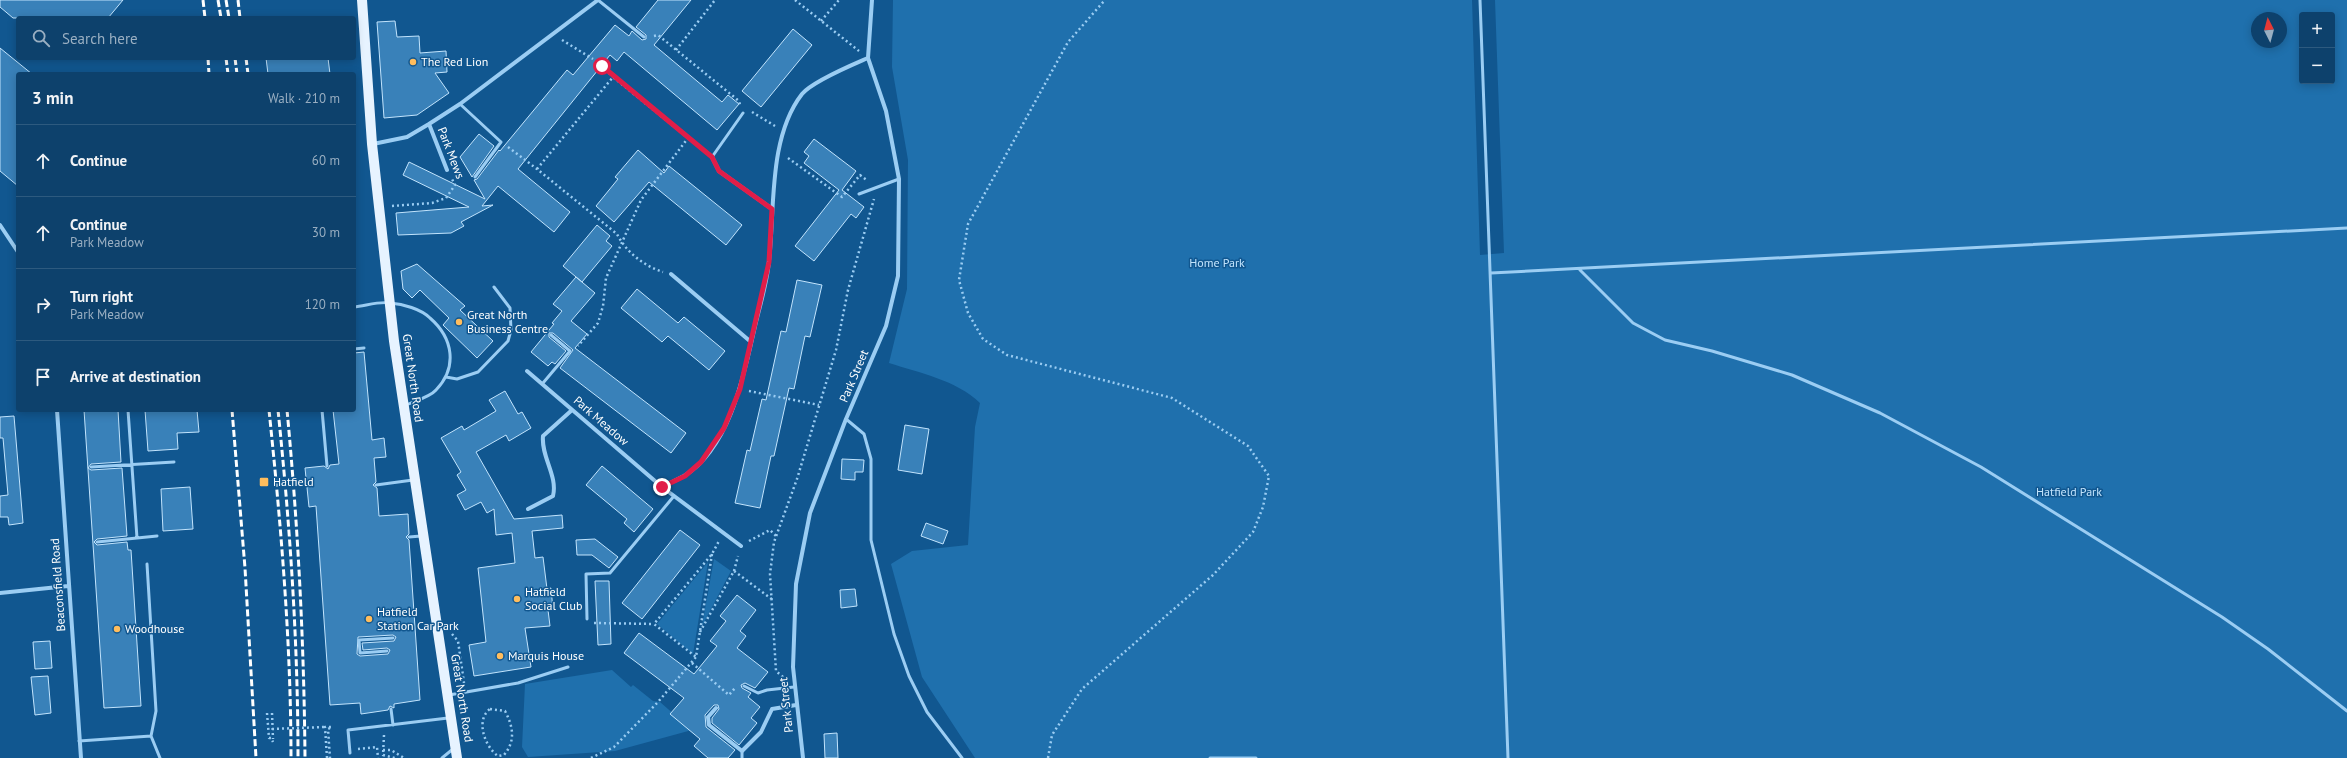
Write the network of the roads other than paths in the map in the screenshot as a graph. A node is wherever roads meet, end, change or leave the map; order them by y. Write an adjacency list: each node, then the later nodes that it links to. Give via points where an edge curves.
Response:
1 (362, 0): 10 (main road, Great North Road)
2 (598, 0): 5 (lane); 7 (street)
3 (872, 0): 6 (street, Park Street)
4 (1480, 0): 21 (lane)
5 (644, 37)
6 (868, 58): 14 (street, Park Street, via 886,111); 16 (street, via 803,93 783,132)
7 (460, 104): 9 (street); 13 (lane, via 501,142)
8 (743, 113): 11 (lane)
9 (428, 124): 10 (street, via 407,137); 12 (street, Park Mews)
10 (372, 144): 24 (main road, Great North Road)
11 (712, 157): 16 (street, via 719,171)
12 (447, 170)
13 (475, 177)
14 (899, 179): 15 (lane); 38 (street, Park Street, via 898,276 886,326)
15 (860, 194)
16 (772, 209): 27 (street, via 769,262)
17 (0, 225): 19 (street)
18 (2347, 228): 20 (lane)
19 (16, 249)
20 (1580, 270): 21 (lane); 67 (lane, via 1633,323 1665,340 1792,375 1880,413 1981,467 2222,617 2268,649)
21 (1491, 273): 84 (lane)
22 (671, 274): 27 (street)
23 (494, 287): 31 (lane, via 510,308 511,330 508,341 478,372 457,379)
24 (390, 302): 25 (lane); 31 (lane, via 416,309 430,317 446,338 452,357); 33 (main road, Great North Road)
25 (356, 307)
26 (551, 335): 32 (lane, via 570,351)
27 (751, 342): 45 (street, via 740,389 724,428 701,462 685,476)
28 (364, 348): 29 (lane)
29 (356, 349)
30 (527, 371): 32 (street, Park Meadow)
31 (446, 377): 33 (lane, via 435,391)
32 (543, 383): 34 (street, Park Meadow)
33 (403, 405): 43 (main road, Great North Road)
34 (572, 410): 45 (street, Park Meadow); 47 (street, via 543,436 542,447 555,487 553,496)
35 (57, 412): 55 (street, Beaconsfield Road)
36 (128, 412): 40 (lane)
37 (322, 412): 41 (lane)
38 (846, 419): 62 (street, Park Street, via 810,513 796,584 792,667); 81 (lane, via 864,434 871,459 871,540 894,634 909,676 927,712)
39 (174, 462): 40 (lane)
40 (132, 465): 42 (lane); 51 (lane)
41 (327, 466)
42 (91, 467)
43 (414, 480): 44 (lane); 49 (main road, Great North Road)
44 (376, 485)
45 (662, 487): 46 (street, Park Meadow)
46 (674, 496): 53 (street, Park Meadow); 57 (lane, via 610,573 586,574)
47 (528, 510)
48 (157, 536): 51 (lane)
49 (422, 536): 50 (lane); 63 (main road, Great North Road)
50 (409, 537)
51 (137, 538): 52 (lane)
52 (98, 542)
53 (741, 546)
54 (147, 564): 70 (lane, via 156,711)
55 (68, 586): 56 (street); 71 (street, Beaconsfield Road)
56 (0, 593)
57 (587, 619)
58 (393, 638): 59 (lane, via 359,640 360,653)
59 (387, 651)
60 (568, 667): 63 (lane, via 518,683)
61 (744, 686): 62 (lane, via 758,693)
62 (794, 687): 64 (street, Park Street)
63 (449, 695): 68 (main road, Great North Road)
64 (796, 705): 73 (street, via 772,709 761,732); 80 (street, Park Street)
65 (716, 708): 73 (street, via 708,717 709,725)
66 (391, 709): 69 (lane)
67 (2347, 711)
68 (452, 718): 69 (lane); 72 (main road, Great North Road)
69 (393, 725): 74 (lane, via 348,730)
70 (151, 736): 71 (lane); 76 (lane)
71 (79, 741): 75 (street, Beaconsfield Road)
72 (456, 746): 77 (lane); 78 (main road, Great North Road)
73 (742, 750): 79 (lane)
74 (350, 752)
75 (81, 758)
76 (160, 758)
77 (442, 758)
78 (457, 758)
79 (742, 758)
80 (804, 758)
81 (962, 758)
82 (1210, 758): 83 (lane)
83 (1256, 758)
84 (1508, 758)

